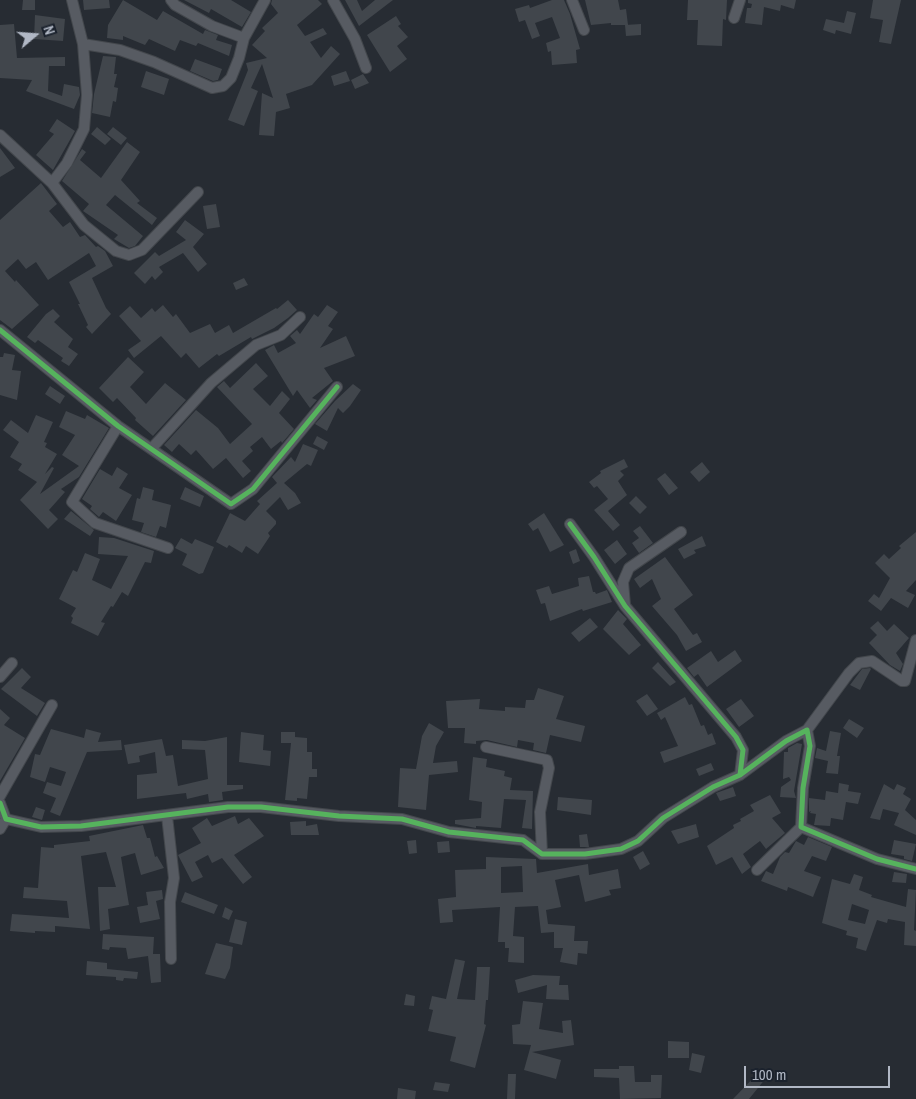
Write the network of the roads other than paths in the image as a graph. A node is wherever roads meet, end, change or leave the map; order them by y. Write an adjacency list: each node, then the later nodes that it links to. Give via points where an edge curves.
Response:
1 (72, 0): 10 (street)
2 (171, 0): 9 (street, via 212,26)
3 (265, 0): 9 (street)
4 (333, 0): 11 (street, via 355,39)
5 (572, 0): 8 (street)
6 (740, 0): 7 (street)
7 (734, 18)
8 (584, 30)
9 (244, 38): 10 (street, via 231,78 224,86 212,88 120,50)
10 (83, 44): 13 (street, via 88,95 84,129 67,163)
11 (366, 68)
12 (0, 135): 13 (street)
13 (52, 183): 14 (street, via 84,225 116,251 129,255 142,250)
14 (198, 192)
15 (300, 317): 19 (street, via 281,335 256,345 211,383)
16 (0, 330): 18 (street)
17 (337, 388): 19 (street, via 253,489 231,504)
18 (118, 426): 19 (street); 22 (street, via 72,502 95,523)
19 (152, 448)
20 (570, 524): 23 (street)
21 (681, 532): 23 (street, via 629,568 624,582)
22 (168, 548)
23 (625, 606): 30 (street, via 736,737 743,750)
24 (916, 640): 28 (street, via 905,681 872,661 859,663)
25 (12, 662): 26 (street)
26 (0, 677)
27 (52, 705): 31 (street)
28 (807, 730): 30 (street, via 786,741); 35 (street, via 810,746)
29 (486, 746): 37 (street, via 547,760 540,812)
30 (740, 775): 37 (street, via 698,796 663,818 638,841 622,849 585,854)
31 (0, 796)
32 (0, 803): 34 (street)
33 (167, 816): 34 (street, via 82,826 41,827); 37 (street, via 228,807 261,807 402,820 449,832 523,840); 40 (street, via 174,878 170,902)
34 (6, 819): 36 (street)
35 (801, 826): 38 (street, via 877,859); 39 (street)
36 (0, 830)
37 (542, 854)
38 (916, 869)
39 (757, 870)
40 (171, 960)

